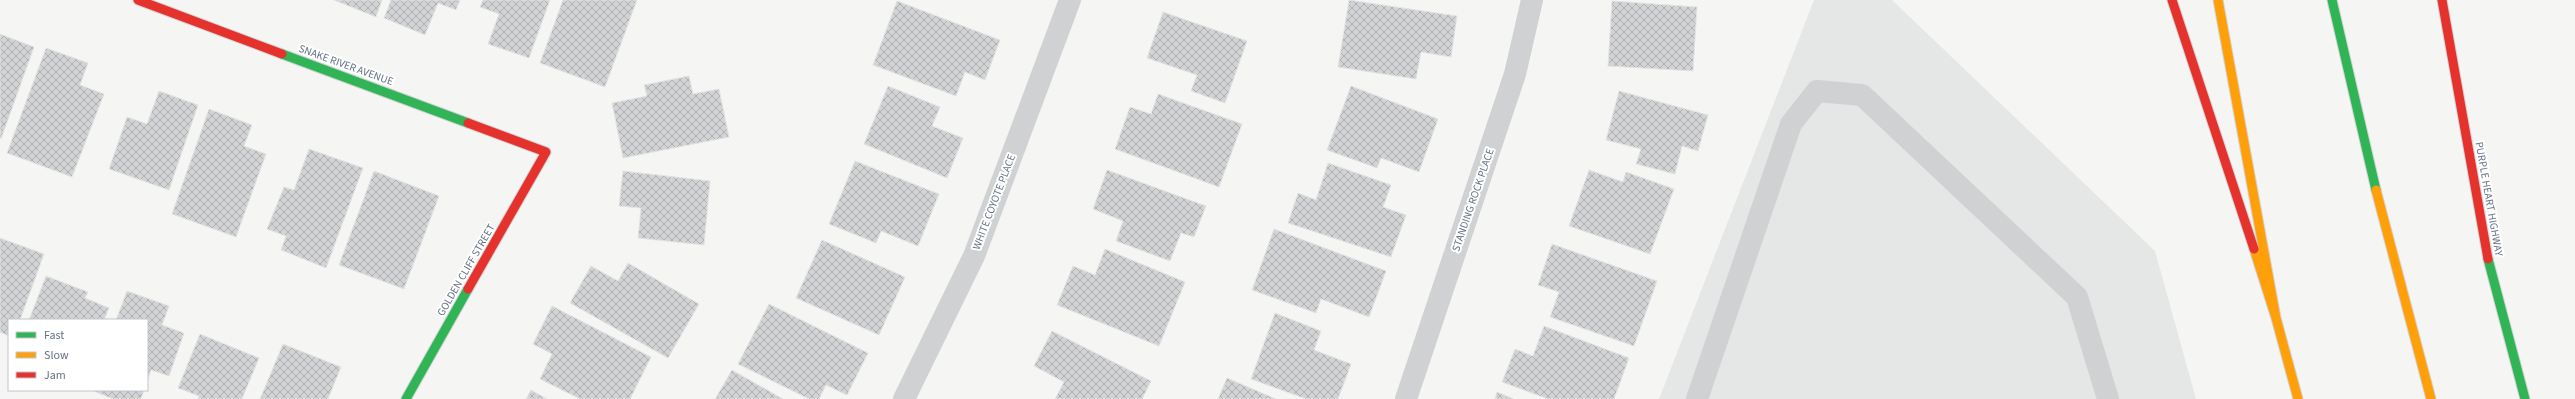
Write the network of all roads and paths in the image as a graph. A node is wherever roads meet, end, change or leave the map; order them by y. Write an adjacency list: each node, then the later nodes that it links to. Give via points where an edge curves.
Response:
1 (138, 0): 8 (main road, SNAKE RIVER AVENUE)
2 (1070, 0): 11 (street, WHITE COYOTE PLACE, via 974,256)
3 (1532, 0): 12 (street, STANDING ROCK PLACE, via 1515,74)
4 (2172, 0): 9 (main road)
5 (2218, 0): 9 (main road)
6 (2332, 0): 16 (main road, via 2387,239)
7 (2442, 0): 17 (main road, PURPLE HEART HIGHWAY, via 2491,278)
8 (546, 152): 10 (main road, GOLDEN CLIFF STREET)
9 (2276, 318): 15 (main road)
10 (406, 399)
11 (904, 399)
12 (1406, 399)
13 (1697, 399): 14 (street, via 1791,124 1817,91 1862,95 2077,297)
14 (2108, 399)
15 (2298, 399)
16 (2431, 399)
17 (2525, 399)

